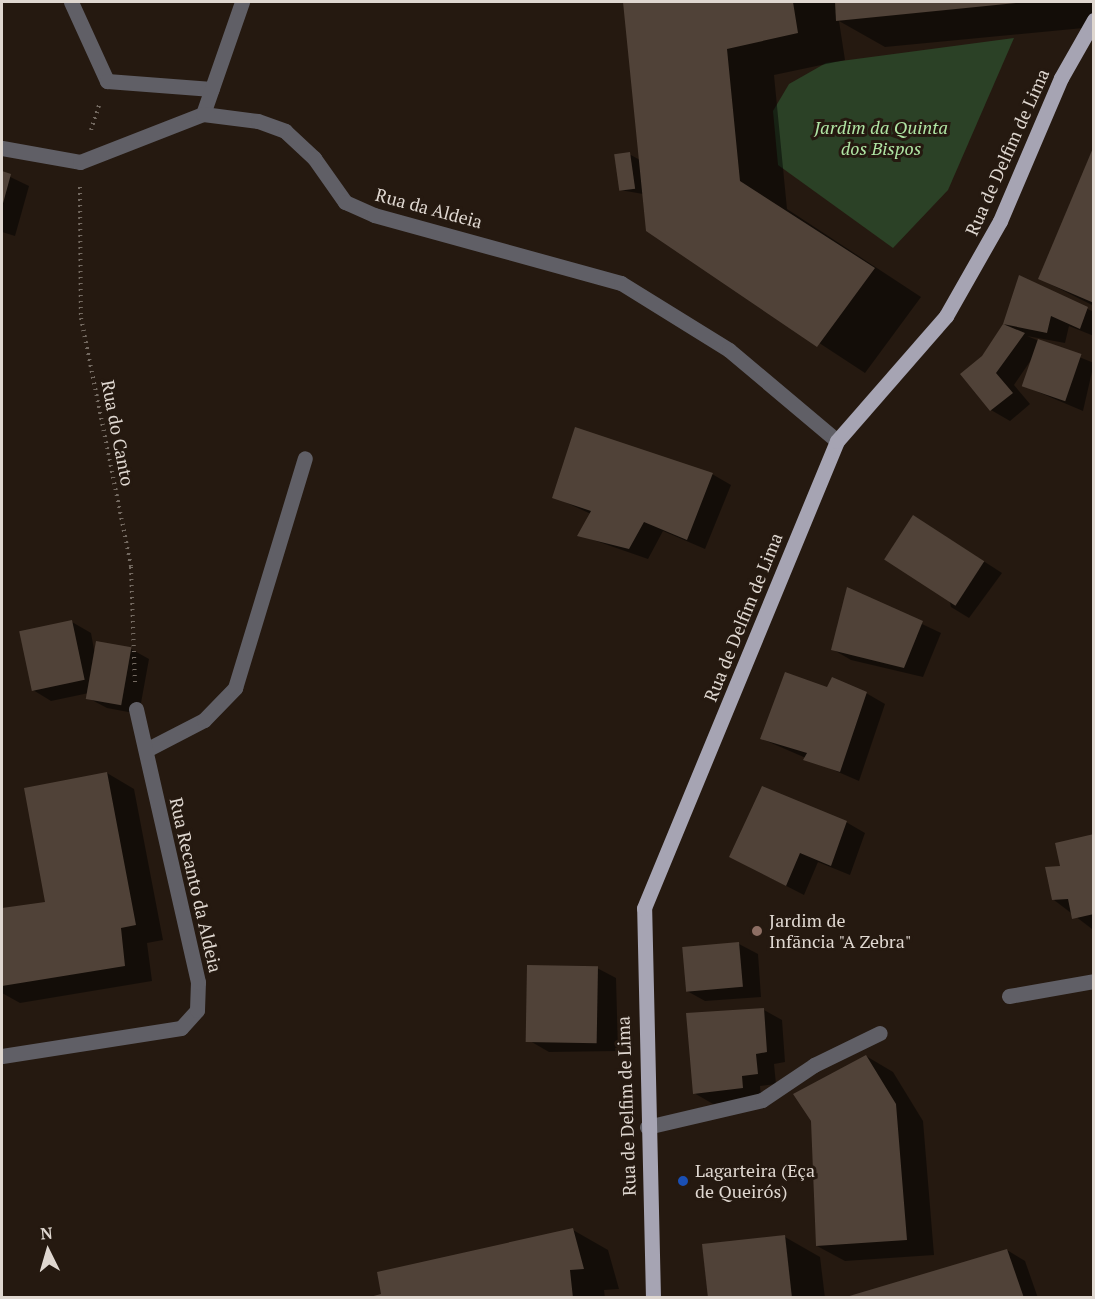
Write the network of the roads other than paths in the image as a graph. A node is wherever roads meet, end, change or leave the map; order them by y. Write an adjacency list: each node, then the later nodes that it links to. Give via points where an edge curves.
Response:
1 (71, 2): 4 (street, via 107,81)
2 (242, 2): 4 (street)
3 (1094, 20): 7 (main road, Rua de Delfim de Lima, via 1061,78 1000,221 946,316)
4 (212, 89): 5 (street)
5 (203, 114): 6 (street, Rua da Aldeia, via 80,162); 7 (street, Rua da Aldeia, via 230,114 285,131 314,158 345,202 374,215 621,283 729,350)
6 (2, 148)
7 (837, 441): 15 (main road, Rua de Delfim de Lima, via 644,908)
8 (305, 458): 10 (street, via 235,688 204,720)
9 (136, 709): 10 (street, Rua Recanto da Aldeia)
10 (146, 750): 14 (street, Rua Recanto da Aldeia, via 198,982 197,1010 181,1028)
11 (1094, 981): 12 (street)
12 (1009, 996)
13 (880, 1033): 15 (street, via 814,1065 762,1100)
14 (2, 1056)
15 (647, 1127): 16 (main road, Rua de Delfim de Lima)
16 (653, 1298)

